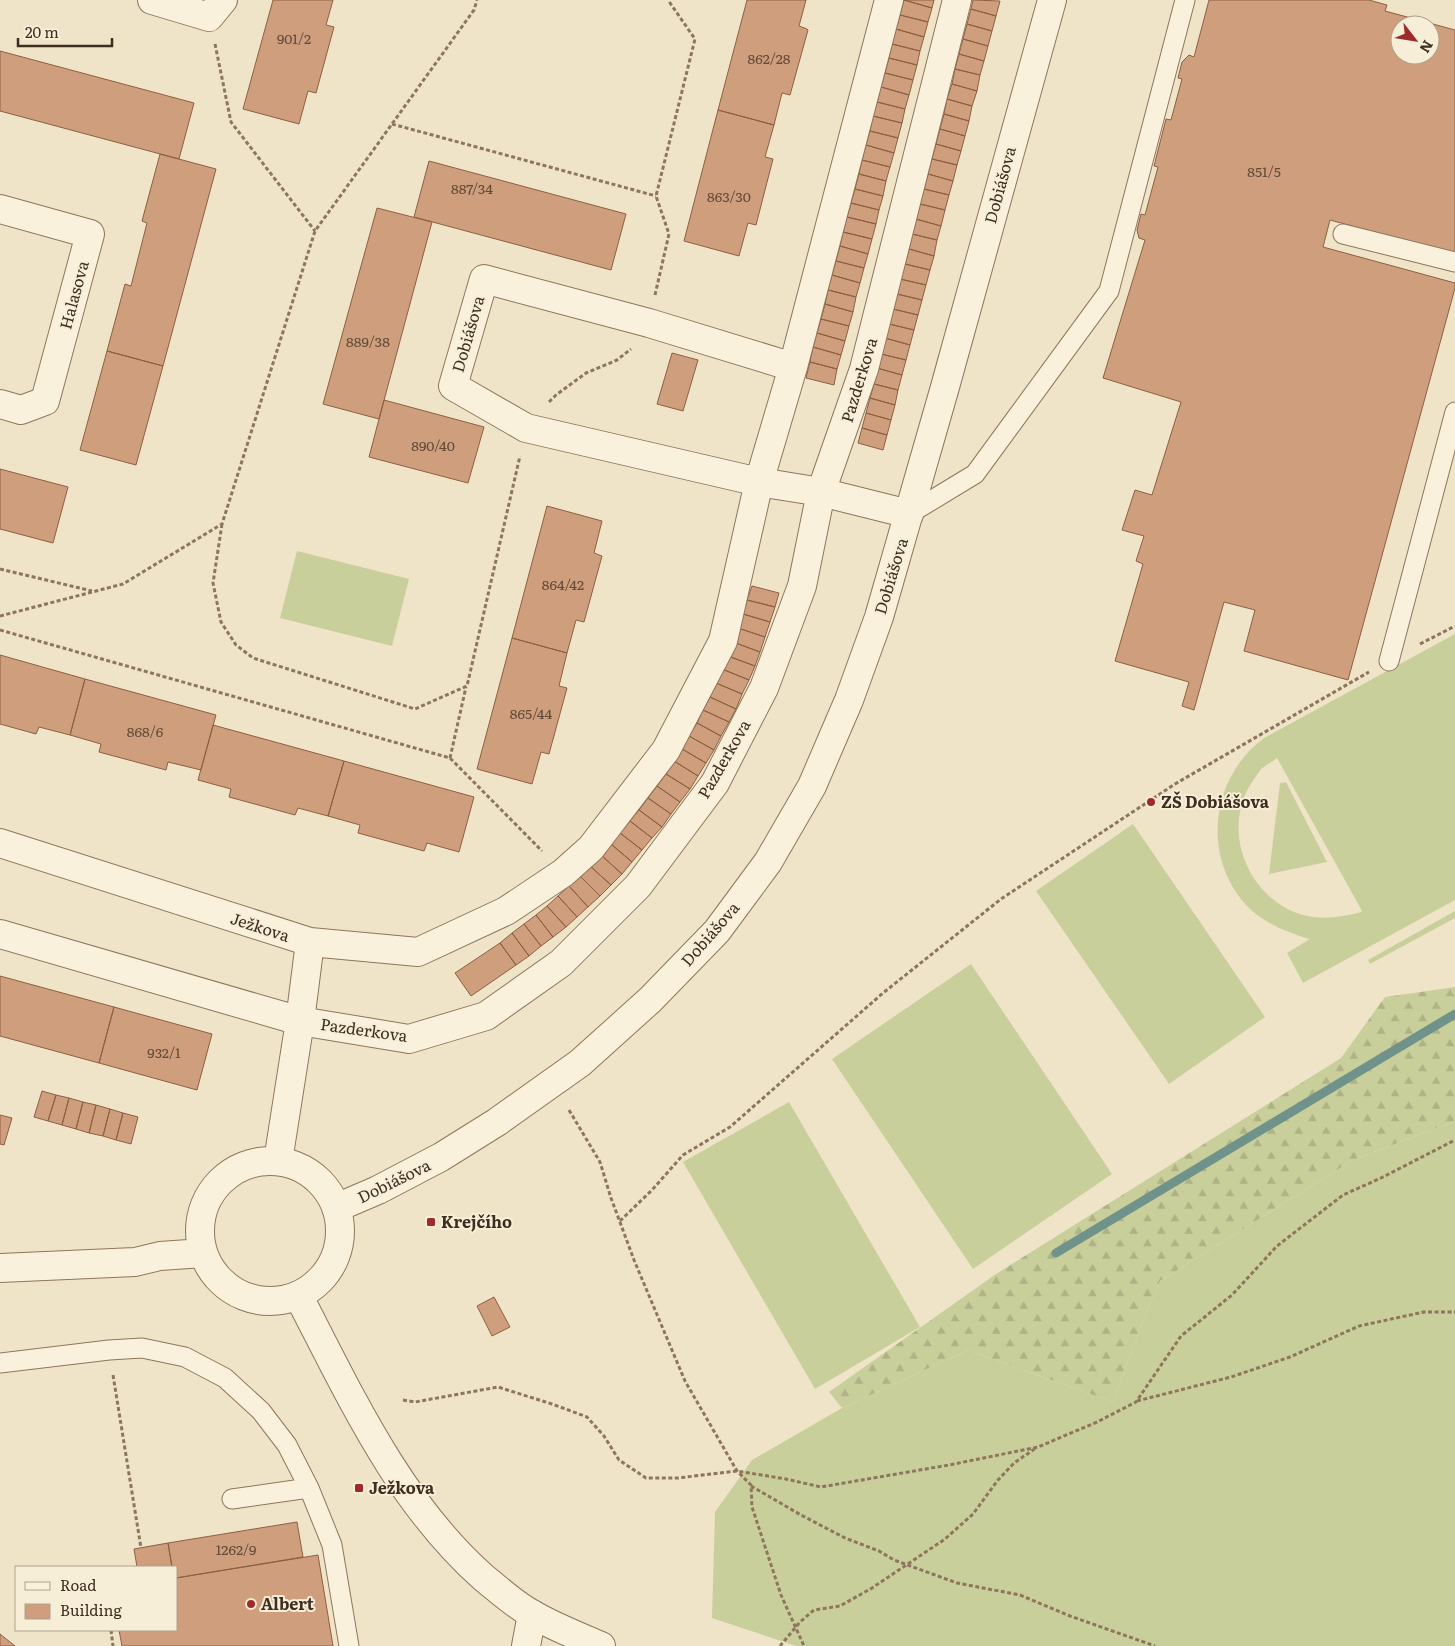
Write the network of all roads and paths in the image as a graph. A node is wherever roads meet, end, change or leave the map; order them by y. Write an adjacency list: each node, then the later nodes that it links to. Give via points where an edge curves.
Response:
1 (152, 0): 8 (street)
2 (477, 0): 9 (path, via 474,10)
3 (668, 0): 10 (path, via 695,39)
4 (889, 0): 16 (street)
5 (957, 0): 21 (street, Pazderkova, via 864,369)
6 (1052, 0): 22 (street, Dobiášova)
7 (1185, 0): 22 (lane, via 1109,290 975,474)
8 (216, 8): 12 (path, via 231,122)
9 (392, 124): 10 (path); 12 (path)
10 (656, 196): 15 (path, via 669,234)
11 (0, 209): 17 (street, Halasova, via 90,234 45,401 22,410)
12 (315, 231): 23 (path)
13 (1343, 234): 14 (lane)
14 (1455, 262)
15 (649, 323): 16 (street, Dobiášova); 19 (path, via 643,339 617,360 586,373 556,395); 19 (street, Dobiášova, via 484,279 453,386)
16 (793, 367): 20 (street)
17 (0, 404)
18 (1455, 412): 28 (lane)
19 (526, 428): 20 (street, Dobiášova); 29 (path)
20 (759, 482): 21 (street, Dobiášova); 32 (street, via 723,641 666,750 591,848)
21 (821, 492): 22 (street, Dobiášova); 35 (street, Pazderkova, via 802,586 764,688 715,783 638,886 561,963 486,1016 409,1039)
22 (909, 514): 39 (street, Dobiášova, via 876,626 812,786 768,862 717,931 650,1000 580,1063 442,1157)
23 (222, 524): 25 (path, via 123,584); 29 (path, via 213,583 221,622 236,645 253,658 415,708)
24 (0, 569): 25 (path)
25 (93, 592): 26 (path)
26 (0, 616)
27 (0, 630): 30 (path)
28 (1389, 661): 40 (path, via 1175,784 1001,899 883,993 730,1126 683,1156)
29 (467, 686): 30 (path)
30 (450, 758): 32 (path)
31 (0, 844): 34 (street, Ježkova)
32 (563, 873): 34 (street, via 506,911 418,952)
33 (0, 934): 35 (street, Pazderkova)
34 (310, 942): 35 (street, Ježkova)
35 (300, 1021): 38 (street, Ježkova)
36 (569, 1110): 40 (path, via 600,1162)
37 (1455, 1140): 48 (path, via 1343,1195 1276,1246 1232,1295 1181,1336)
38 (278, 1161): 39 (street, via 297,1166 313,1176 327,1190); 41 (street, via 244,1166 217,1185 202,1215)
39 (336, 1208): 43 (street, via 339,1234 334,1259 319,1280)
40 (620, 1221): 50 (path, via 685,1382)
41 (203, 1253): 42 (street, via 160,1256 135,1262); 43 (street, via 212,1271 229,1288 245,1296 274,1301)
42 (0, 1268)
43 (298, 1295): 56 (street, via 366,1425 432,1524 462,1559)
44 (1455, 1312): 48 (path, via 1424,1312 1359,1326 1290,1357 1231,1377)
45 (109, 1350): 46 (lane); 52 (lane, via 142,1348 185,1357 225,1378 261,1411 287,1445); 54 (path)
46 (0, 1363)
47 (403, 1400): 50 (path, via 415,1402 498,1387 587,1417 619,1460 646,1478)
48 (1136, 1402): 49 (path)
49 (1038, 1446): 50 (path, via 821,1487); 55 (path, via 1003,1474 973,1514 945,1539)
50 (737, 1471): 51 (path)
51 (751, 1486): 55 (path, via 845,1538); 57 (path, via 752,1507 780,1595)
52 (309, 1488): 53 (lane); 60 (lane, via 332,1545)
53 (232, 1500)
54 (140, 1548)
55 (905, 1565): 57 (path, via 840,1606 814,1610); 65 (path, via 957,1583 1020,1595)
56 (532, 1614): 61 (street); 62 (street)
57 (796, 1628): 63 (path); 64 (path)
58 (111, 1631): 59 (path)
59 (113, 1646)
60 (349, 1646)
61 (526, 1646)
62 (601, 1646)
63 (780, 1646)
64 (804, 1646)
65 (1155, 1646)

